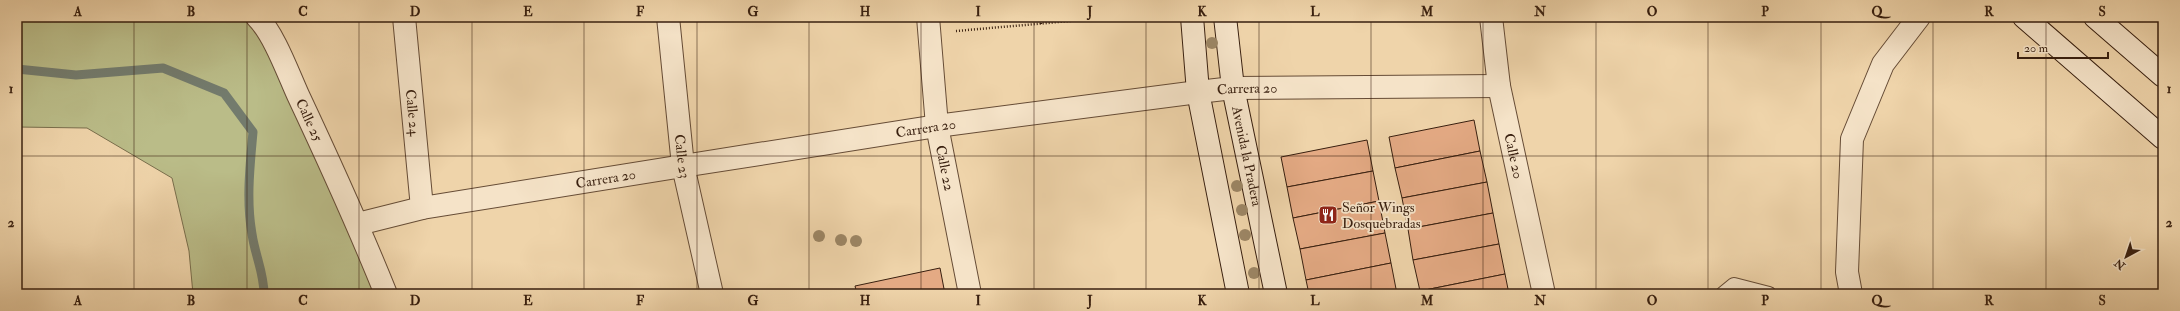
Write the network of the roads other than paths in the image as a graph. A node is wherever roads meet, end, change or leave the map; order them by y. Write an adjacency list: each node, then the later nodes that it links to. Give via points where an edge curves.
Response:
1 (258, 17): 19 (street, Calle 25, via 287,71)
2 (404, 17): 18 (street, Calle 24)
3 (668, 17): 17 (street, Calle 23)
4 (1192, 17): 14 (street)
5 (1225, 17): 13 (street, Avenida la Pradera)
6 (1491, 17): 12 (street, Calle 20)
7 (1919, 17): 28 (street, via 1883,64 1852,139 1847,272)
8 (2024, 17): 16 (street)
9 (2095, 17): 11 (street)
10 (929, 25): 15 (street, Calle 22)
11 (2163, 76)
12 (1499, 86): 13 (street, Carrera 20); 25 (street, Calle 20)
13 (1233, 88): 14 (street, Carrera 20); 24 (street, Avenida la Pradera)
14 (1198, 92): 15 (street, Carrera 20); 23 (street)
15 (937, 126): 17 (street, Carrera 20); 22 (street, Calle 22)
16 (2163, 138)
17 (683, 166): 18 (street, Carrera 20); 21 (street, Calle 23)
18 (422, 208): 19 (street, Carrera 20)
19 (358, 224): 20 (street)
20 (386, 294)
21 (712, 294)
22 (970, 294)
23 (1238, 294)
24 (1276, 294)
25 (1544, 294)
26 (1723, 294): 27 (lane, via 1734,285)
27 (1769, 294)
28 (1851, 294)

